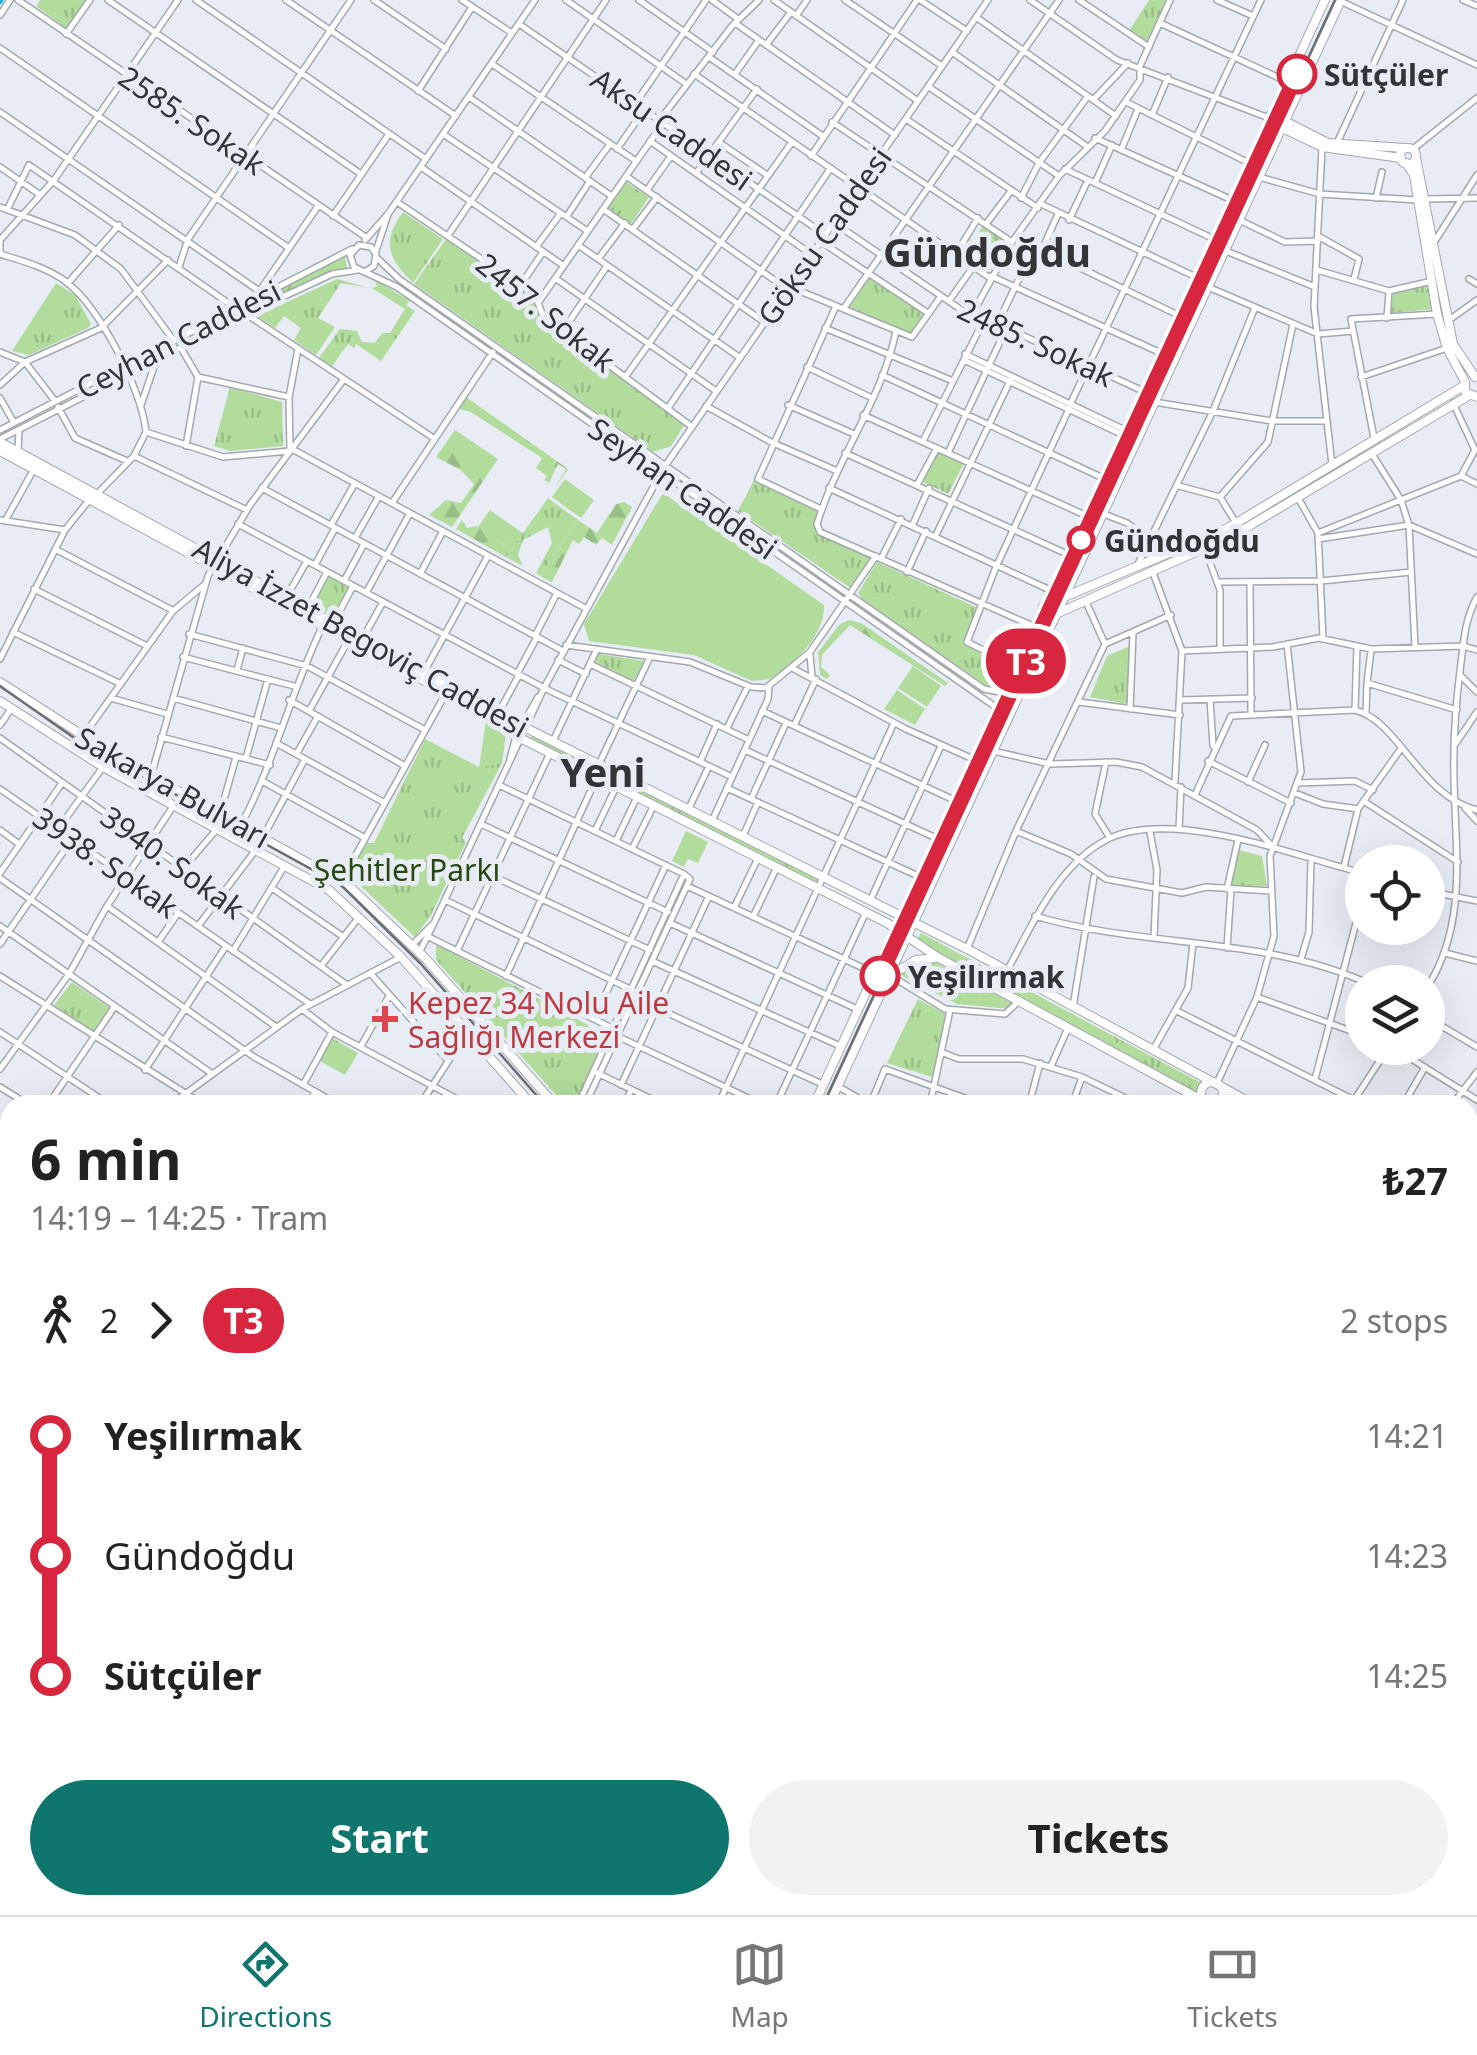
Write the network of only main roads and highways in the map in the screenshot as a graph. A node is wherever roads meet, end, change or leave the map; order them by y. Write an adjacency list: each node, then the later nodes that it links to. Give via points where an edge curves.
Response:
1 (1325, 0): 3 (main road)
2 (1341, 0): 4 (main road)
3 (1269, 118): 4 (main road); 16 (main road)
4 (1283, 125): 5 (main road, via 1337,144); 6 (main road, via 1322,147); 15 (main road)
5 (1411, 152): 6 (main road); 6 (main road); 7 (main road)
6 (1403, 161): 7 (main road)
7 (1422, 200): 8 (main road, via 1453,344); 9 (main road, via 1437,314)
8 (1476, 378): 9 (main road)
9 (1465, 383): 10 (main road); 15 (main road, via 1236,523)
10 (1474, 398): 17 (main road, via 1453,402 1205,549)
11 (0, 440): 13 (main road, Aliya İzzet Begoviç Caddesi)
12 (0, 451): 13 (main road, Aliya İzzet Begoviç Caddesi)
13 (94, 496): 14 (main road, Aliya İzzet Begoviç Caddesi)
14 (216, 561): 20 (main road, Aliya İzzet Begoviç Caddesi, via 524,727); 22 (main road, Aliya İzzet Begoviç Caddesi, via 519,737)
15 (1064, 601): 16 (main road); 17 (main road)
16 (1044, 606): 17 (main road); 20 (main road)
17 (1058, 613): 21 (main road)
18 (0, 682): 24 (main road, Sakarya Bulvarı, via 82,737 342,880)
19 (0, 701): 25 (main road, Sakarya Bulvarı, via 102,766 329,890)
20 (900, 916): 21 (main road, Aliya İzzet Begoviç Caddesi); 22 (main road)
21 (914, 923): 23 (main road); 28 (main road, Aliya İzzet Begoviç Caddesi)
22 (894, 928): 23 (main road, Aliya İzzet Begoviç Caddesi); 31 (main road)
23 (907, 939): 26 (main road, Aliya İzzet Begoviç Caddesi); 27 (main road)
24 (419, 952): 25 (main road); 30 (main road, Sakarya Bulvarı)
25 (402, 957): 29 (main road, Sakarya Bulvarı)
26 (939, 958): 27 (main road, via 916,960); 33 (main road, Aliya İzzet Begoviç Caddesi)
27 (890, 976): 32 (main road)
28 (1217, 1083): 34 (main road, via 1204,1086); 35 (main road); 36 (main road, Aliya İzzet Begoviç Caddesi)
29 (523, 1095)
30 (545, 1095)
31 (817, 1095)
32 (834, 1095)
33 (1191, 1095)
34 (1206, 1095)
35 (1221, 1095)
36 (1238, 1095)

